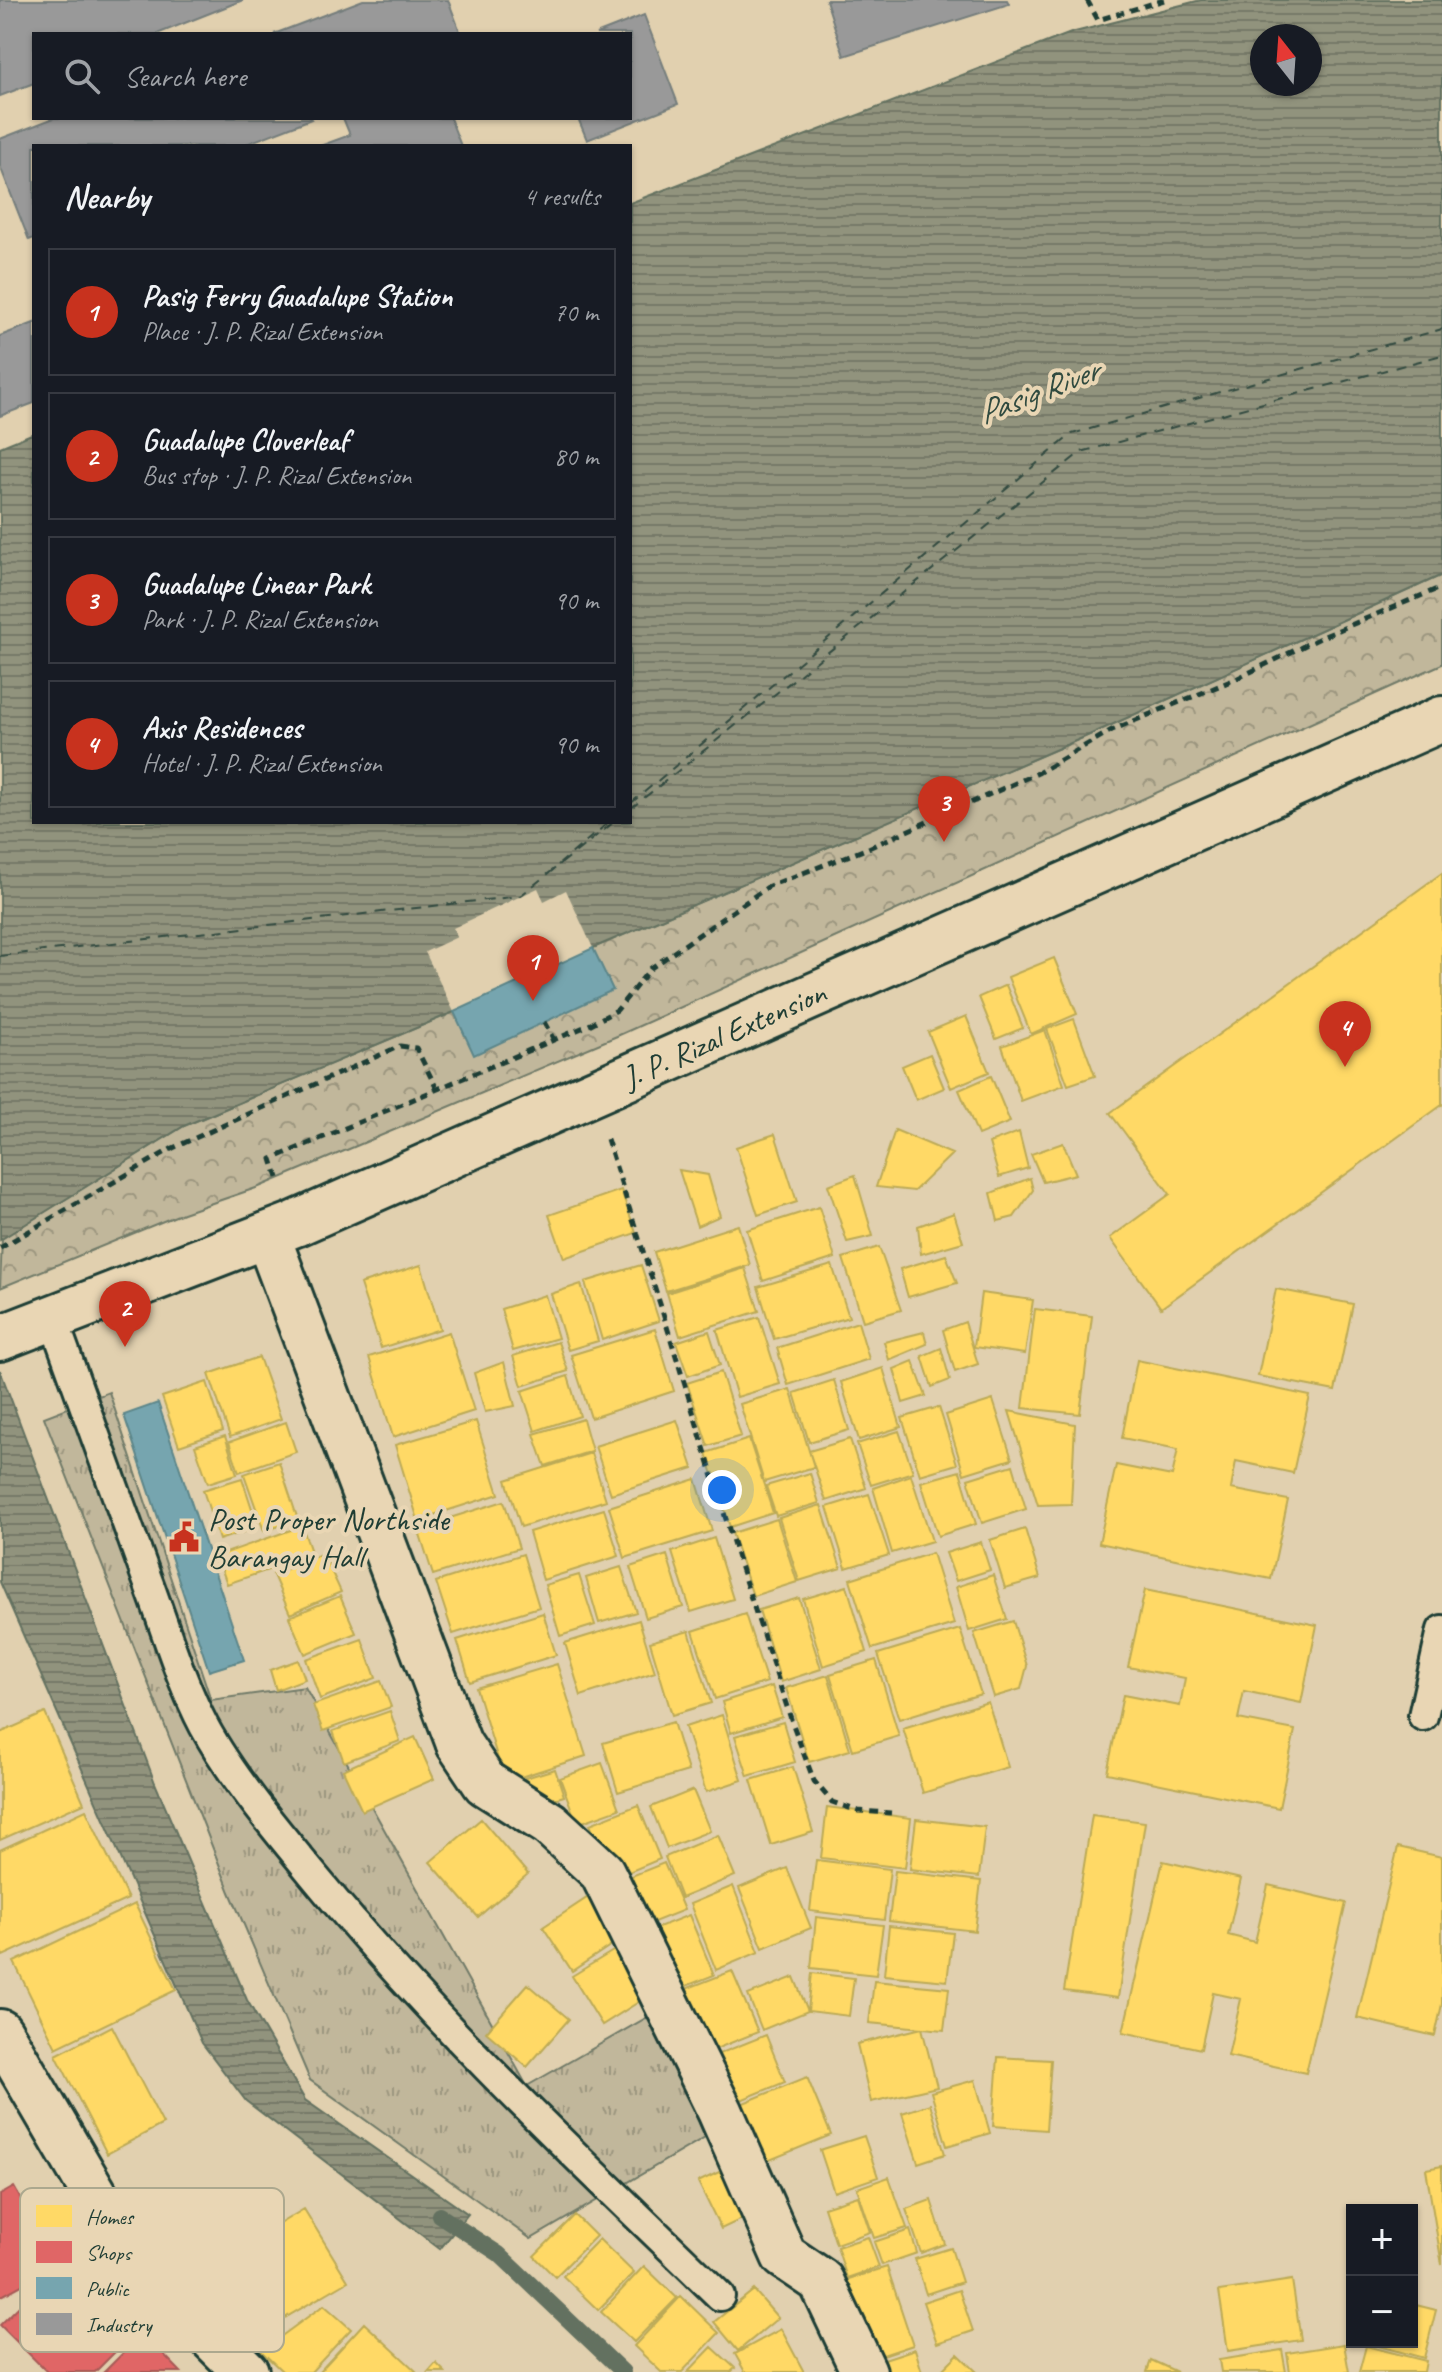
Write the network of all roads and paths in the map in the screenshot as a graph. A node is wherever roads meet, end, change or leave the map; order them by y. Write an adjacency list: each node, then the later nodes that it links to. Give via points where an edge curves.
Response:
1 (1087, 0): 2 (path, via 1098,20)
2 (1164, 0)
3 (1442, 587): 6 (path, via 1112,730 1038,773 895,837 769,886 651,968 617,1010)
4 (1442, 719): 8 (street, J. P. Rizal Extension)
5 (544, 1022): 6 (path)
6 (554, 1040): 7 (path)
7 (436, 1087): 9 (path, via 272,1159); 10 (path, via 416,1048 400,1046 173,1148)
8 (591, 1093): 9 (street, J. P. Rizal Extension); 15 (path, via 814,1781 832,1802 858,1811)
9 (281, 1229): 11 (street, J. P. Rizal Extension); 21 (street, via 459,1744 485,1783 550,1824 602,1872 720,2111 784,2256 821,2281)
10 (0, 1248)
11 (52, 1316): 12 (street, J. P. Rizal Extension); 18 (lane, via 177,1662 204,1725 229,1765 290,1847 439,2018)
12 (0, 1338)
13 (1442, 1630): 14 (lane)
14 (1423, 1716)
15 (891, 1813)
16 (0, 2032): 17 (street)
17 (91, 2188)
18 (720, 2296)
19 (226, 2352): 20 (street)
20 (246, 2372)
21 (864, 2372)

